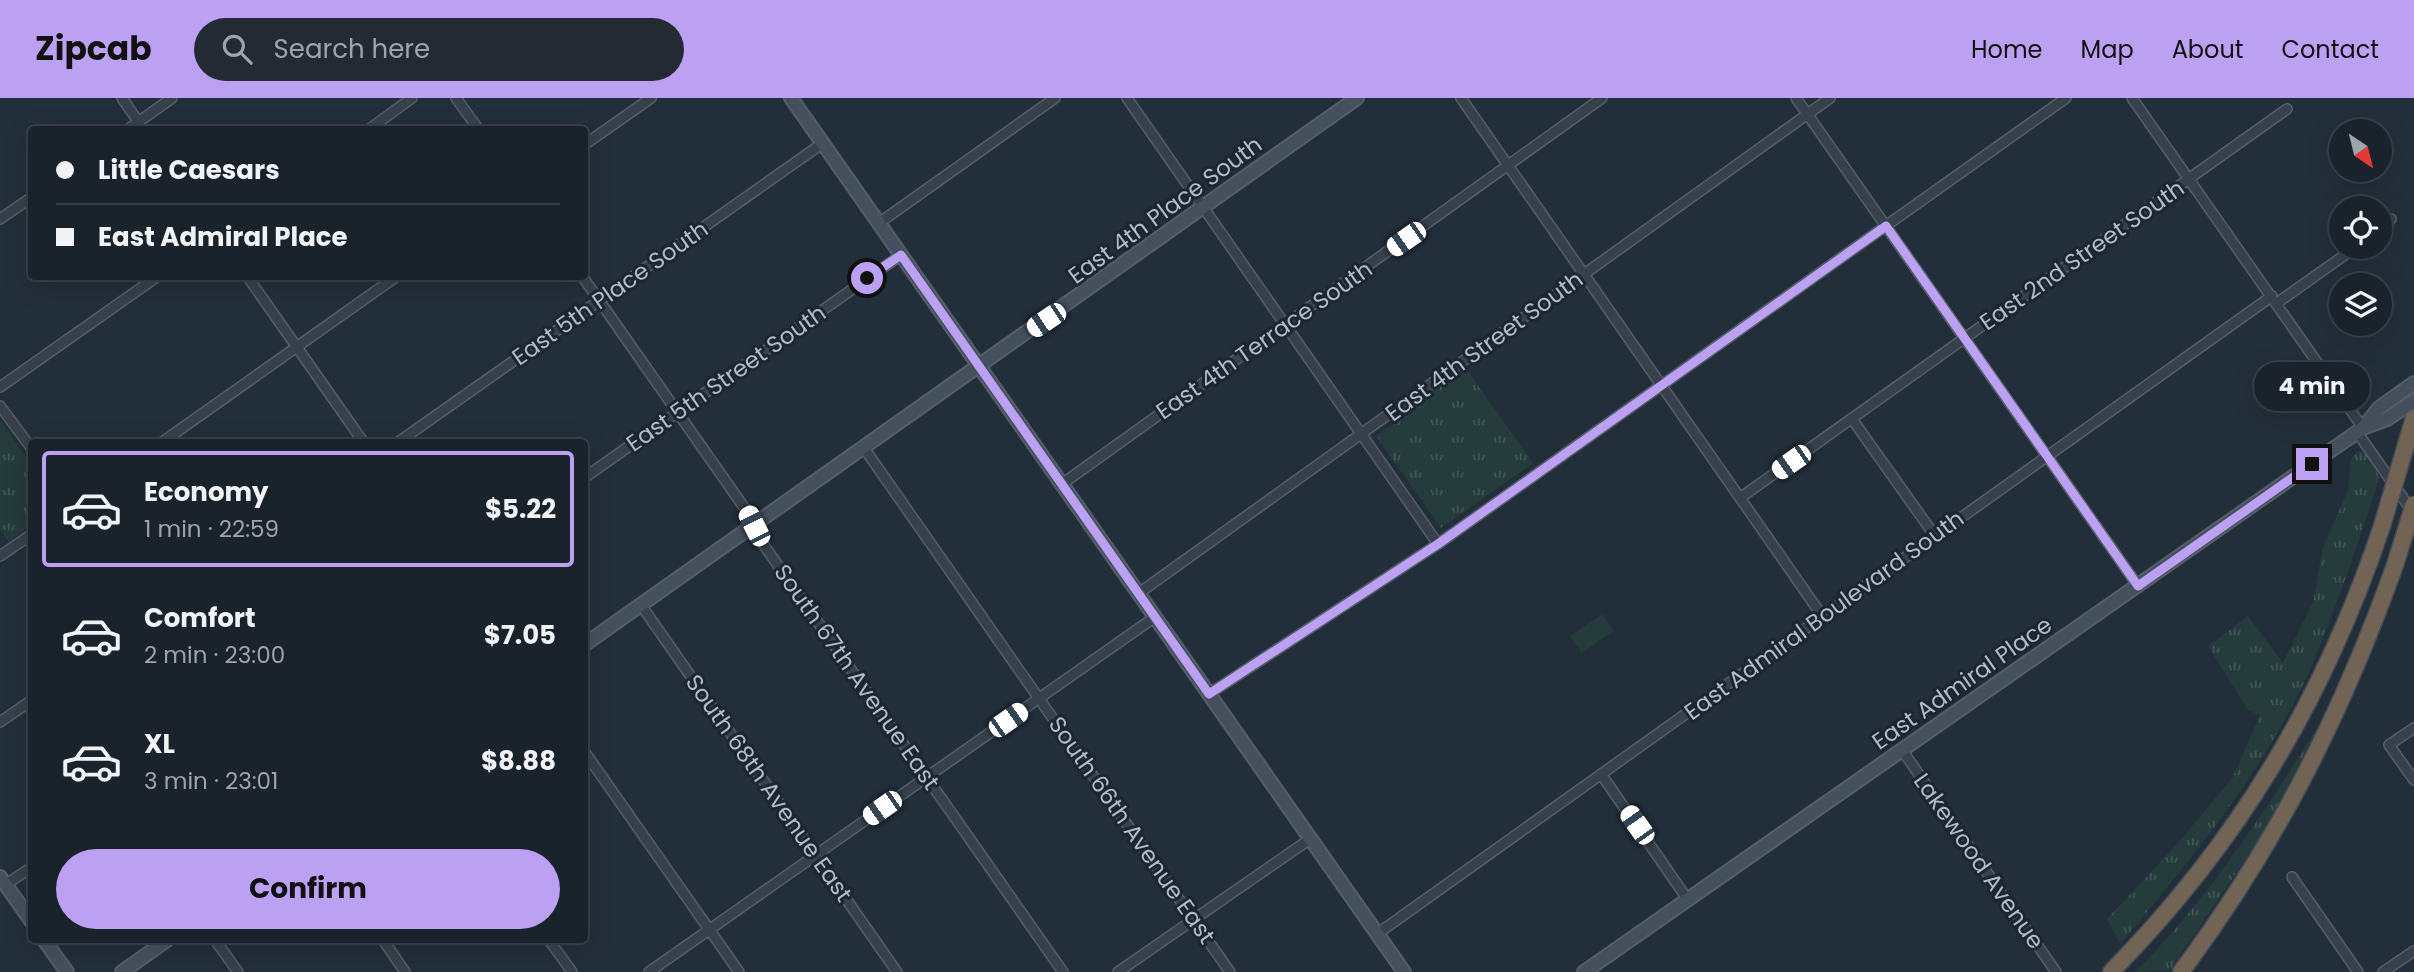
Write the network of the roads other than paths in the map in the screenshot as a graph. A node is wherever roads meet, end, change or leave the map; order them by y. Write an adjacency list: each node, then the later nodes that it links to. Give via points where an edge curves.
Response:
1 (122, 98): 18 (street)
2 (172, 98): 18 (street)
3 (412, 98): 19 (street)
4 (456, 98): 20 (street)
5 (651, 98): 21 (street)
6 (791, 98): 22 (main road)
7 (1055, 98): 28 (street)
8 (1127, 98): 26 (street)
9 (1357, 98): 26 (main road, East 4th Place South)
10 (1461, 98): 23 (street)
11 (1602, 98): 23 (street, East 4th Terrace South)
12 (1796, 98): 17 (street)
13 (1830, 98): 17 (street, East 4th Street South)
14 (2066, 98): 29 (street)
15 (2132, 98): 24 (street)
16 (2287, 109): 24 (street, East 2nd Street South)
17 (1807, 114): 29 (street); 32 (street, East 4th Street South)
18 (142, 125)
19 (374, 126)
20 (476, 126)
21 (588, 142)
22 (823, 143): 28 (main road); 37 (street, East 5th Place South)
23 (1508, 165): 32 (street); 39 (street, East 4th Terrace South)
24 (2189, 178): 38 (street); 40 (street, East 2nd Street South)
25 (28, 200): 27 (street)
26 (1203, 208): 39 (street); 42 (main road, East 4th Place South)
27 (0, 219)
28 (879, 223): 30 (main road)
29 (1886, 226): 40 (street); 44 (street)
30 (901, 255): 42 (main road); 48 (street, East 5th Street South)
31 (2337, 259): 38 (street, East Admiral Boulevard South)
32 (1584, 275): 44 (street); 52 (street, East 4th Street South)
33 (152, 280): 45 (street)
34 (250, 280): 41 (street)
35 (391, 280): 41 (street)
36 (585, 280): 37 (street, South 67th Avenue East)
37 (598, 300): 48 (street, South 67th Avenue East); 55 (street, East 5th Place South)
38 (2274, 300): 51 (street); 58 (street, East Admiral Boulevard South)
39 (1285, 325): 52 (street); 60 (street, East 4th Terrace South)
40 (1964, 338): 50 (street, East 2nd Street South); 58 (street)
41 (297, 347): 53 (street); 54 (street)
42 (980, 366): 57 (main road, East 4th Place South); 60 (main road)
43 (2414, 383): 51 (main road, via 2379,408)
44 (1661, 384): 61 (street); 67 (street)
45 (0, 387)
46 (2414, 401): 51 (main road, via 2388,419)
47 (0, 405): 56 (street)
48 (677, 413): 59 (street, East 5th Street South); 64 (street, South 67th Avenue East)
49 (2414, 418): 115 (highway, bridge, via 2382,526 2324,674 2262,786 2182,897)
50 (1852, 419): 61 (street, East 2nd Street South); 65 (street)
51 (2360, 430): 63 (street); 69 (main road, East Admiral Place)
52 (1361, 434): 67 (street); 70 (street, East 4th Street South)
53 (167, 439)
54 (361, 439)
55 (403, 439)
56 (28, 444)
57 (864, 448): 64 (main road, East 4th Place South); 76 (street, South 66th Avenue East)
58 (2046, 457): 65 (street, East Admiral Boulevard South); 69 (street)
59 (588, 475)
60 (1062, 484): 70 (main road)
61 (1740, 498): 73 (street)
62 (2414, 504): 116 (highway, bridge, via 2360,657 2292,802 2238,892)
63 (2414, 514)
64 (754, 526): 71 (main road, East 4th Place South); 83 (street, South 67th Avenue East)
65 (1935, 536): 73 (street, East Admiral Boulevard South)
66 (28, 537): 68 (street)
67 (1438, 544): 75 (street)
68 (0, 556)
69 (2138, 586): 80 (main road, East Admiral Place)
70 (1139, 593): 72 (main road)
71 (641, 605): 74 (main road, East 4th Place South); 86 (street, South 68th Avenue East)
72 (1155, 617): 75 (main road); 76 (street)
73 (1823, 617): 82 (street, East Admiral Boulevard South)
74 (588, 642)
75 (1209, 694): 85 (main road)
76 (1039, 698): 83 (street); 92 (street, South 66th Avenue East)
77 (28, 703): 78 (street)
78 (0, 722)
79 (2414, 728): 84 (street, via 2389,745)
80 (1902, 750): 90 (main road, East Admiral Place); 114 (street, Lakewood Avenue)
81 (588, 757): 93 (street)
82 (1601, 774): 90 (street); 94 (street, East Admiral Boulevard South)
83 (927, 776): 86 (street); 109 (street, South 67th Avenue East)
84 (2414, 780)
85 (1310, 839): 92 (street); 94 (main road)
86 (815, 855): 93 (street); 108 (street, South 68th Avenue East)
87 (28, 869): 89 (street)
88 (2291, 877): 117 (street)
89 (3, 881): 91 (main road)
90 (1688, 900): 113 (main road, East Admiral Place)
91 (28, 916)
92 (1194, 919): 110 (street); 111 (street, South 66th Avenue East)
93 (710, 930): 106 (street); 107 (street)
94 (1377, 934): 112 (main road)
95 (46, 943): 101 (main road)
96 (163, 943): 102 (main road)
97 (217, 943): 103 (street)
98 (385, 943): 104 (street)
99 (552, 943): 105 (street)
100 (2414, 951): 118 (street)
101 (67, 972)
102 (122, 972)
103 (238, 972)
104 (405, 972)
105 (572, 972)
106 (649, 972)
107 (739, 972)
108 (897, 972)
109 (1063, 972)
110 (1118, 972)
111 (1230, 972)
112 (1404, 972)
113 (1584, 972)
114 (2056, 972)
115 (2112, 972)
116 (2181, 972)
117 (2358, 972)
118 (2383, 972)

